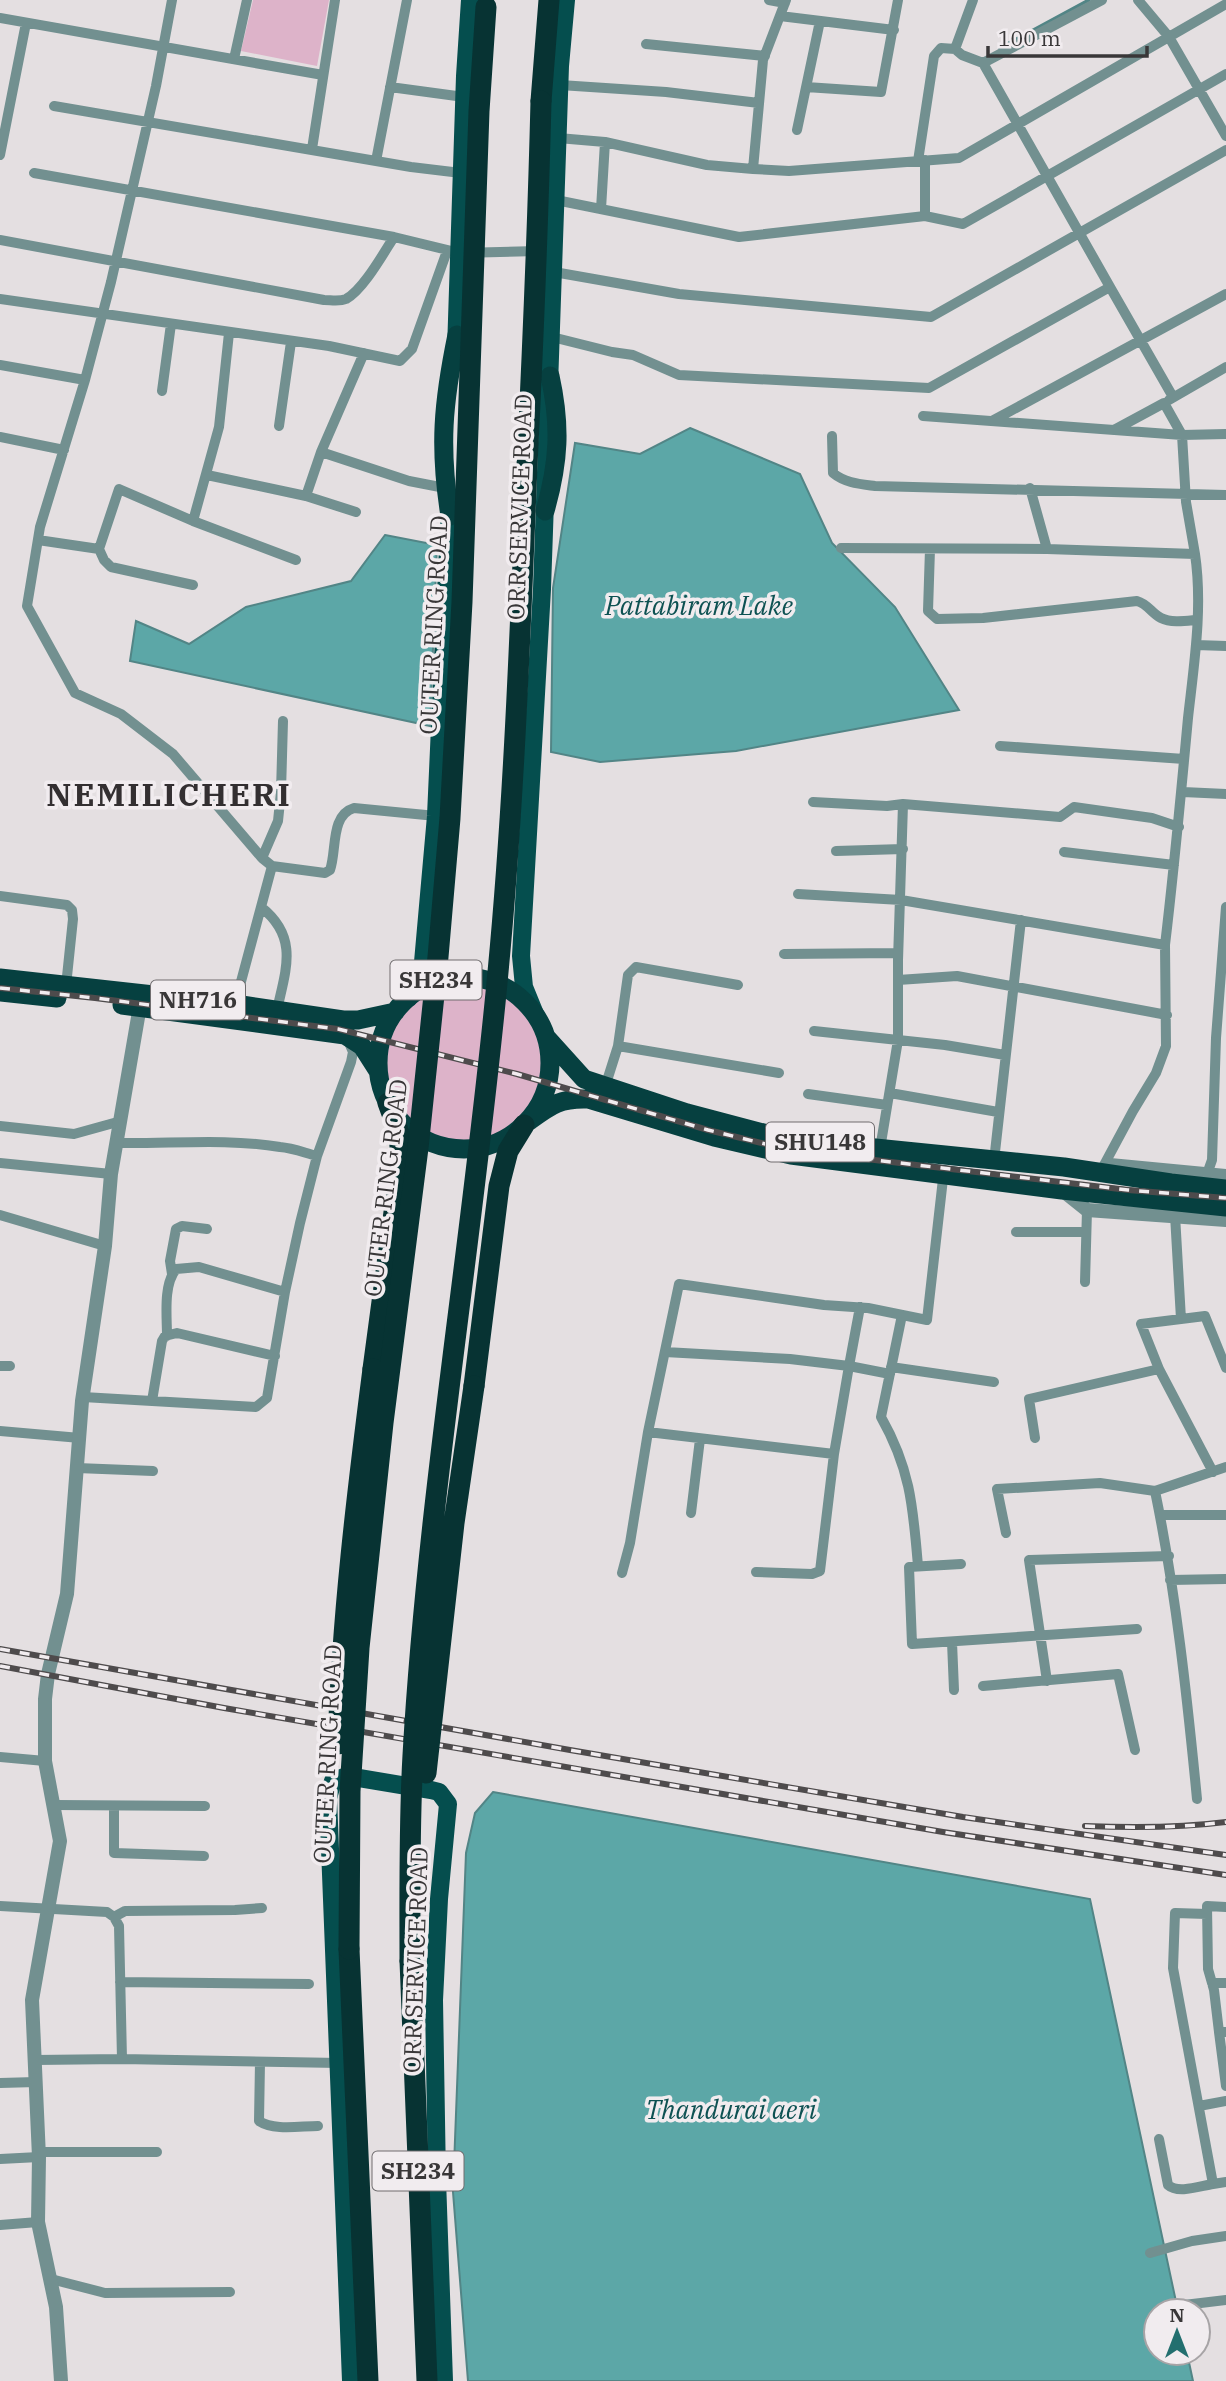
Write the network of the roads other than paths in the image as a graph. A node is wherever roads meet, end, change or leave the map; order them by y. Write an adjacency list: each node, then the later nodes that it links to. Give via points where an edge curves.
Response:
1 (172, 0): 22 (street)
2 (247, 0): 25 (street)
3 (335, 0): 28 (street)
4 (407, 0): 30 (street)
5 (549, 0): 247 (highway, SH234, bridge, via 509,835 412,1758)
6 (566, 0): 29 (main road, ORR SERVICE ROAD)
7 (769, 0): 13 (street)
8 (898, 0): 19 (street)
9 (973, 0): 23 (street)
10 (1102, 0): 26 (street)
11 (1138, 0): 20 (street)
12 (481, 2): 35 (main road); 246 (highway, OUTER RING ROAD / SH234, bridge, via 462,602 450,818 425,1080 359,1648 350,1791)
13 (785, 2): 15 (street)
14 (1226, 4): 20 (street)
15 (780, 16): 17 (street); 24 (street)
16 (0, 18): 18 (street)
17 (820, 21): 19 (street); 31 (street)
18 (26, 23): 22 (street); 34 (street)
19 (894, 30): 31 (street, via 881,92)
20 (1169, 37): 32 (street); 39 (street)
21 (646, 44): 24 (street)
22 (163, 45): 25 (street); 38 (street)
23 (956, 48): 26 (street, via 961,55); 48 (street, via 941,48 934,56)
24 (765, 56): 36 (street)
25 (234, 59): 28 (street)
26 (983, 63): 39 (street)
27 (1226, 74): 32 (street)
28 (323, 75): 44 (street)
29 (560, 85): 36 (street); 42 (main road, ORR SERVICE ROAD)
30 (390, 87): 35 (street); 47 (street)
31 (806, 87): 40 (street)
32 (1199, 89): 41 (street); 52 (street)
33 (0, 91): 34 (street)
34 (12, 93): 46 (street)
35 (464, 97): 51 (main road)
36 (759, 103): 49 (street)
37 (54, 106): 38 (street)
38 (148, 121): 44 (street); 53 (street)
39 (1017, 125): 48 (street, via 959,158); 52 (street)
40 (797, 130)
41 (1226, 136)
42 (558, 138): 43 (street); 54 (main road, ORR SERVICE ROAD)
43 (606, 142): 49 (street, via 707,165); 55 (street)
44 (312, 149): 47 (street)
45 (1226, 150): 57 (street)
46 (0, 155)
47 (376, 161): 51 (street)
48 (922, 161): 49 (street, via 789,171); 56 (street)
49 (753, 169)
50 (34, 173): 53 (street)
51 (461, 173): 61 (main road)
52 (1046, 176): 56 (street, via 963,225); 57 (street)
53 (132, 191): 58 (street); 62 (street)
54 (556, 200): 55 (street); 60 (main road, ORR SERVICE ROAD)
55 (601, 209): 56 (street, via 739,237)
56 (925, 216)
57 (1078, 234): 63 (street, via 931,317 679,294); 64 (street)
58 (394, 237): 61 (street); 62 (street, via 363,282 338,301)
59 (0, 240): 62 (street)
60 (555, 251): 61 (street); 63 (main road, ORR SERVICE ROAD)
61 (454, 252): 70 (main road); 74 (street, via 409,355 397,361)
62 (116, 261): 67 (street)
63 (554, 272): 71 (main road, ORR SERVICE ROAD)
64 (1110, 287): 71 (street, via 929,388 678,375 633,355); 72 (street)
65 (1226, 293): 72 (street)
66 (0, 299): 67 (street)
67 (102, 314): 68 (street); 78 (street)
68 (171, 324): 69 (street); 79 (street)
69 (229, 333): 73 (street); 91 (street, via 219,428)
70 (457, 335): 92 (highway, via 442,431); 99 (main road)
71 (552, 337): 77 (main road, ORR SERVICE ROAD)
72 (1140, 341): 80 (street); 82 (street)
73 (291, 342): 74 (street); 83 (street)
74 (364, 353): 90 (street)
75 (0, 365): 78 (street)
76 (1226, 367): 80 (street)
77 (550, 376): 98 (highway, via 558,441)
78 (85, 380): 89 (street)
79 (162, 391)
80 (1169, 400): 84 (street); 85 (street)
81 (923, 416): 82 (street)
82 (991, 421): 84 (street)
83 (279, 426)
84 (1114, 430): 85 (street)
85 (1182, 435): 86 (street); 94 (street)
86 (1226, 435)
87 (832, 436): 93 (street, via 833,474 854,483)
88 (0, 437): 89 (street)
89 (64, 450): 101 (street)
90 (321, 452): 92 (street); 96 (street)
91 (207, 475): 96 (street); 100 (street)
92 (445, 488): 99 (highway)
93 (1030, 488): 94 (street); 105 (street)
94 (1185, 493): 95 (street); 106 (street)
95 (1226, 495)
96 (306, 496): 97 (street)
97 (356, 512)
98 (545, 512): 146 (main road, ORR SERVICE ROAD, via 522,925 522,974)
99 (450, 516): 119 (main road)
100 (193, 522): 103 (street, via 119,489); 107 (street)
101 (38, 540): 103 (street); 124 (street, via 27,606 75,693 121,714 173,754)
102 (841, 548): 104 (street)
103 (99, 549): 108 (street, via 111,567)
104 (930, 549): 105 (street); 109 (street, via 928,611 937,619 1137,601 1171,621)
105 (1047, 549): 106 (street)
106 (1195, 554): 109 (street, via 1200,592)
107 (296, 560)
108 (193, 585)
109 (1196, 620): 110 (street)
110 (1196, 645): 111 (street); 114 (street)
111 (1226, 646)
112 (283, 722): 124 (street, via 278,821)
113 (1000, 746): 114 (street)
114 (1184, 759): 115 (street)
115 (1183, 792): 116 (street); 120 (street)
116 (1226, 794)
117 (813, 802): 118 (street)
118 (904, 804): 120 (street, via 1060,817 1074,807 1152,818); 121 (street)
119 (436, 816): 126 (street, via 347,810 338,823 330,870); 144 (main road, via 418,935 421,969)
120 (1179, 827): 125 (street)
121 (904, 849): 122 (street); 129 (street)
122 (836, 851)
123 (1064, 852): 125 (street)
124 (262, 858): 126 (street)
125 (1174, 865): 133 (street)
126 (272, 866): 130 (street)
127 (797, 894): 129 (street)
128 (0, 896): 140 (street, via 67,905 72,910)
129 (901, 900): 132 (street); 134 (street)
130 (261, 907): 143 (street); 145 (street, via 276,918 285,935 287,966)
131 (1226, 907): 150 (street)
132 (1021, 920): 133 (street); 139 (street)
133 (1166, 945): 147 (street)
134 (898, 953): 135 (street); 137 (street)
135 (784, 954)
136 (0, 978): 140 (highway, NH716)
137 (898, 980): 139 (street, via 957,976); 152 (street)
138 (738, 985): 153 (street, via 636,967 628,975)
139 (1013, 985): 147 (street); 154 (street)
140 (66, 986): 142 (highway, NH716)
141 (0, 992): 142 (highway, NH716)
142 (141, 1001): 143 (highway, NH716); 149 (highway, NH716); 163 (street)
143 (236, 1004): 145 (highway, NH716)
144 (402, 1005): 145 (highway, NH716, via 358,1020); 146 (highway, NH716, via 439,981 479,979 504,987); 155 (highway, NH716, via 381,1040)
145 (277, 1010)
146 (535, 1014): 151 (highway, NH716)
147 (1167, 1016): 171 (street, via 1166,1046 1157,1073)
148 (814, 1031): 152 (street)
149 (345, 1035): 155 (highway, NH716, via 362,1046); 168 (street, via 353,1052 351,1062)
150 (1221, 1037): 175 (street, via 1212,1160)
151 (547, 1038): 157 (highway, SHU148, via 584,1079); 164 (highway, NH716, via 550,1073 546,1090)
152 (898, 1040): 154 (street); 158 (street)
153 (618, 1046): 156 (street); 157 (street)
154 (1005, 1055): 162 (street)
155 (378, 1071): 160 (highway, NH716)
156 (779, 1073)
157 (605, 1087): 167 (highway, SHU148, via 786,1139)
158 (890, 1093): 161 (street); 162 (street)
159 (808, 1094): 161 (street)
160 (388, 1103): 164 (highway, NH716, via 407,1128 447,1147 491,1145); 246 (highway, bridge, via 399,1133 401,1160 352,1537 341,1667 337,1807)
161 (887, 1105): 167 (street)
162 (998, 1112): 169 (street)
163 (121, 1121): 165 (street, via 74,1134); 166 (street)
164 (526, 1123): 172 (highway, SHU148, via 553,1104 588,1099 791,1155); 247 (highway, bridge, via 508,1151 499,1186 437,1662)
165 (0, 1126)
166 (117, 1143): 168 (street, via 180,1141 281,1147); 174 (street)
167 (880, 1149): 172 (highway, SHU148)
168 (317, 1156): 190 (street)
169 (993, 1161): 172 (highway, SHU148); 173 (highway, SHU148)
170 (0, 1163): 174 (street)
171 (1104, 1164): 173 (street); 175 (street)
172 (944, 1166): 178 (highway, SHU148); 192 (street, via 927,1320)
173 (1064, 1167): 177 (highway, SHU148)
174 (111, 1174): 187 (street)
175 (1207, 1174): 176 (street)
176 (1226, 1176)
177 (1226, 1189)
178 (1062, 1190): 179 (highway, SHU148); 180 (street)
179 (1226, 1207)
180 (1087, 1210): 182 (street); 186 (street)
181 (0, 1215): 187 (street)
182 (1175, 1216): 183 (street); 193 (street)
183 (1226, 1220)
184 (207, 1229): 188 (street, via 176,1229)
185 (1016, 1232): 186 (street)
186 (1086, 1232): 189 (street)
187 (105, 1246): 202 (street)
188 (172, 1274): 190 (street, via 176,1269 199,1267); 194 (street)
189 (1085, 1282)
190 (285, 1292): 196 (street)
191 (860, 1307): 192 (street); 195 (street, via 679,1284); 197 (street)
192 (902, 1315): 200 (street)
193 (1181, 1319): 198 (street, via 1141,1324); 199 (street, via 1205,1316)
194 (167, 1336): 196 (street, via 177,1334); 203 (street, via 162,1341)
195 (665, 1352): 197 (street); 205 (street)
196 (275, 1356): 203 (street, via 267,1398 256,1407)
197 (849, 1366): 200 (street); 209 (street)
198 (1159, 1368): 207 (street, via 1029,1399); 213 (street)
199 (1226, 1368)
200 (890, 1371): 201 (street); 221 (street, via 881,1417 896,1444 911,1492)
201 (993, 1382)
202 (83, 1397): 203 (street); 206 (street)
203 (152, 1401)
204 (0, 1431): 206 (street)
205 (648, 1432): 208 (street); 223 (street)
206 (80, 1438): 211 (street)
207 (1035, 1438)
208 (700, 1439): 209 (street); 215 (street)
209 (834, 1454): 222 (street, via 820,1571)
210 (1226, 1467): 213 (street)
211 (77, 1468): 212 (street); 234 (street, via 67,1594 46,1691)
212 (153, 1471)
213 (1213, 1472): 214 (street)
214 (1155, 1491): 216 (street); 218 (street, via 1100,1483 997,1489)
215 (691, 1513)
216 (1160, 1515): 217 (street); 219 (street)
217 (1226, 1515)
218 (1006, 1533)
219 (1168, 1556): 225 (street); 227 (street, via 1029,1560)
220 (961, 1564): 221 (street)
221 (918, 1566): 228 (street, via 909,1567 912,1644)
222 (756, 1572)
223 (622, 1573)
224 (1226, 1579): 225 (street)
225 (1170, 1580): 235 (street)
226 (1137, 1629): 227 (street)
227 (1040, 1636): 228 (street); 229 (street)
228 (952, 1642): 231 (street)
229 (1047, 1681): 230 (street); 232 (street, via 1118,1674)
230 (983, 1686)
231 (954, 1690)
232 (1135, 1750)
233 (0, 1757): 234 (street)
234 (45, 1761): 236 (street)
235 (1197, 1799)
236 (55, 1805): 237 (street); 243 (street, via 60,1841)
237 (114, 1806): 238 (street); 239 (street, via 114,1853)
238 (205, 1806)
239 (204, 1856)
240 (0, 1906): 243 (street)
241 (1226, 1907): 244 (street, via 1207,1906)
242 (262, 1908): 245 (street, via 133,1910)
243 (48, 1909): 245 (street, via 107,1912); 254 (street, via 32,2000)
244 (1207, 1914): 249 (street); 261 (street, via 1175,1913 1173,1968)
245 (114, 1917): 248 (street, via 119,1926)
246 (349, 1917): 277 (highway, OUTER RING ROAD / SH234, bridge)
247 (410, 1949): 278 (highway, SH234)
248 (120, 1982): 251 (street); 253 (street)
249 (1212, 1983): 250 (street); 252 (street)
250 (1226, 1983)
251 (309, 1984)
252 (1222, 2032): 259 (street)
253 (122, 2059): 254 (street); 255 (street)
254 (35, 2060): 257 (street)
255 (260, 2062): 256 (street); 262 (street, via 259,2122 275,2127)
256 (339, 2063): 276 (main road, ORR SERVICE ROAD); 279 (main road, ORR SERVICE ROAD, via 329,1788 347,1776 439,1793 449,1814 434,2000)
257 (36, 2082): 258 (street); 265 (street)
258 (0, 2083)
259 (1226, 2086)
260 (1226, 2101): 261 (street)
261 (1199, 2106): 268 (street)
262 (318, 2126)
263 (1159, 2139): 268 (street, via 1172,2189)
264 (157, 2152): 265 (street)
265 (39, 2155): 266 (street); 269 (street)
266 (0, 2159)
267 (1226, 2182): 268 (street)
268 (1213, 2184)
269 (38, 2222): 270 (street); 273 (street)
270 (0, 2225)
271 (1226, 2236): 272 (street)
272 (1150, 2253)
273 (51, 2279): 274 (street, via 105,2293); 275 (street)
274 (230, 2292)
275 (61, 2381)
276 (351, 2381)
277 (368, 2381)
278 (427, 2381)
279 (444, 2381)

